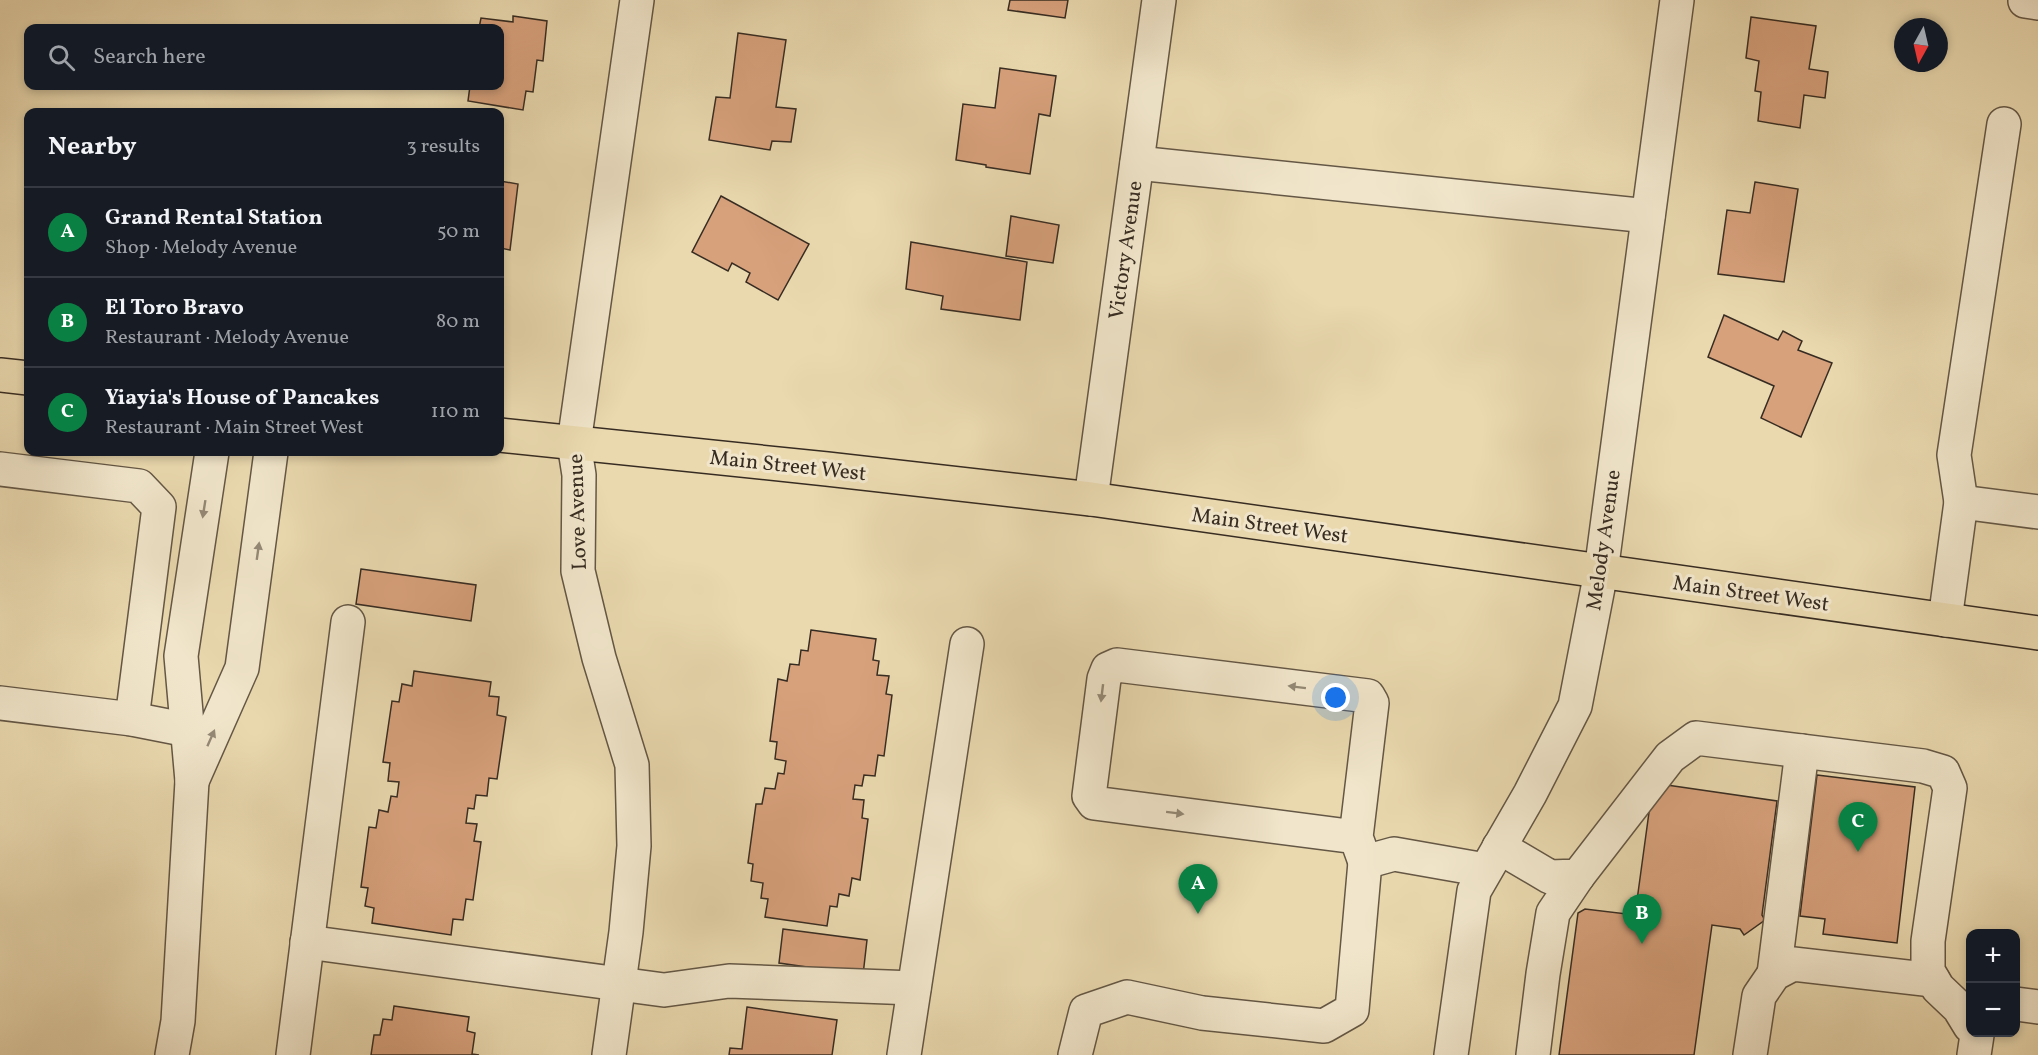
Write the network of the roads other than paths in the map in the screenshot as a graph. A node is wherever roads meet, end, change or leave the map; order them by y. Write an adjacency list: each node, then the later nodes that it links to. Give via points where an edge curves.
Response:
1 (637, 0): 12 (street, Love Avenue)
2 (1159, 0): 7 (street, Victory Avenue)
3 (1677, 0): 8 (street, Melody Avenue)
4 (2025, 1): 5 (street)
5 (2038, 3)
6 (2004, 124): 17 (street, via 1954,455)
7 (1137, 163): 8 (street); 16 (street, Victory Avenue)
8 (1648, 216): 19 (street, Melody Avenue)
9 (0, 375): 10 (main road)
10 (24, 378)
11 (504, 435): 12 (main road, Main Street West)
12 (574, 443): 16 (main road, Main Street West); 34 (street, Love Avenue, via 579,475 578,571 599,658 632,765 634,846)
13 (211, 456): 26 (street, one-way to 26, via 181,656)
14 (270, 456): 28 (street, one-way to 14, via 242,668)
15 (0, 469): 25 (street, via 139,486 159,507)
16 (1091, 500): 19 (main road, Main Street West)
17 (1960, 502): 18 (street); 20 (street)
18 (2038, 512)
19 (1600, 572): 20 (main road, Main Street West); 30 (street, Melody Avenue, via 1575,706)
20 (1945, 620): 22 (main road, Main Street West)
21 (348, 622): 32 (street)
22 (2038, 633)
23 (967, 644): 35 (street)
24 (0, 703): 25 (street)
25 (132, 719): 26 (street)
26 (188, 730): 28 (street)
27 (1802, 751): 31 (street, via 1696,738 1670,757); 33 (street); 36 (street, via 1943,772 1950,788 1928,941 1928,971)
28 (192, 781): 41 (street, via 178,1021)
29 (1360, 849): 29 (street, one-way to 29, via 1372,702 1368,696 1117,665 1108,669 1089,796 1094,803); 30 (street); 45 (street, via 1352,1010 1324,1026 1202,1013 1127,997 1086,1011)
30 (1492, 859): 31 (street, via 1550,877); 46 (street, Melody Avenue, via 1474,891)
31 (1578, 876): 47 (street, via 1553,913)
32 (307, 942): 34 (street); 42 (street)
33 (1774, 974): 36 (street, via 1794,964); 48 (street, via 1759,996)
34 (618, 984): 35 (street, via 664,990 729,981); 43 (street, Love Avenue)
35 (914, 988): 44 (street)
36 (1949, 990): 39 (street)
37 (2020, 1005): 38 (street)
38 (2038, 1008)
39 (1966, 1018)
40 (1977, 1037): 49 (street)
41 (172, 1055)
42 (293, 1055)
43 (609, 1055)
44 (904, 1055)
45 (1075, 1055)
46 (1450, 1055)
47 (1533, 1055)
48 (1750, 1055)
49 (1974, 1055)

